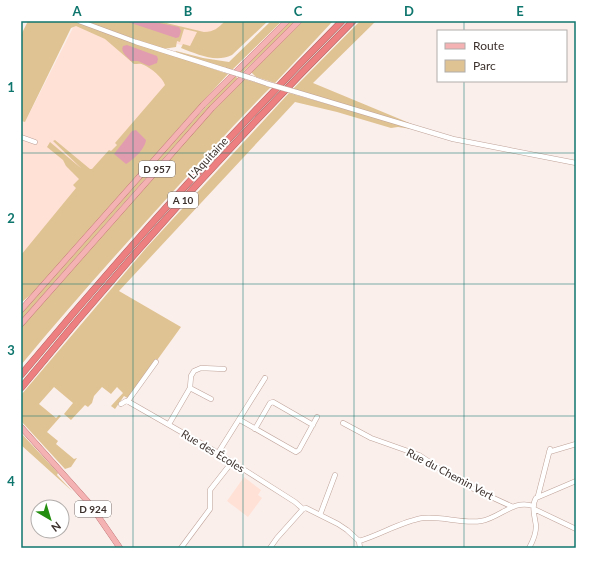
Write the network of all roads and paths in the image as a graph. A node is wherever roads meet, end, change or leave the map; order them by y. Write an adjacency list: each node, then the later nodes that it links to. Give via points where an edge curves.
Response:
1 (79, 21): 8 (street, bridge, via 268,84 453,139)
2 (287, 21): 9 (main road, D 957, via 203,105)
3 (299, 21): 10 (main road, D 957, via 212,108)
4 (342, 21): 13 (highway, L'Aquitaine / A 10, via 177,195)
5 (353, 21): 15 (highway, L'Aquitaine / A 10, via 172,211)
6 (21, 137): 7 (street)
7 (35, 142)
8 (576, 163)
9 (21, 310)
10 (21, 324)
11 (156, 362): 18 (street)
12 (224, 369): 16 (street, via 195,370 191,376)
13 (21, 375)
14 (264, 378): 21 (street)
15 (21, 388)
16 (190, 388): 17 (street); 23 (street)
17 (211, 399)
18 (128, 401): 19 (street); 23 (street, Rue des Écoles)
19 (121, 404)
20 (317, 417): 24 (street)
21 (240, 420): 26 (street); 28 (street)
22 (343, 423): 33 (street, Rue du Chemin Vert, via 371,438 419,455 459,481)
23 (169, 424): 28 (street, Rue des Écoles)
24 (313, 425): 26 (street, via 272,402); 26 (street, via 296,452)
25 (21, 427): 39 (main road, D 924, via 89,503)
26 (255, 429)
27 (576, 444): 32 (street, via 549,450)
28 (218, 453): 29 (street, Rue des Écoles)
29 (232, 462): 35 (street, Rue des Écoles); 40 (street, via 210,490 210,509)
30 (335, 475): 36 (street)
31 (576, 481): 32 (street)
32 (538, 496): 34 (street)
33 (513, 507): 34 (street, via 526,503); 38 (street, via 482,521 421,518)
34 (534, 507): 37 (street); 43 (street, via 535,534)
35 (303, 509): 36 (street, Rue des Écoles); 41 (street)
36 (320, 515): 38 (street, Rue des Écoles, via 347,530)
37 (576, 529)
38 (359, 541): 42 (street)
39 (120, 548)
40 (181, 548)
41 (270, 548)
42 (360, 548)
43 (530, 548)

